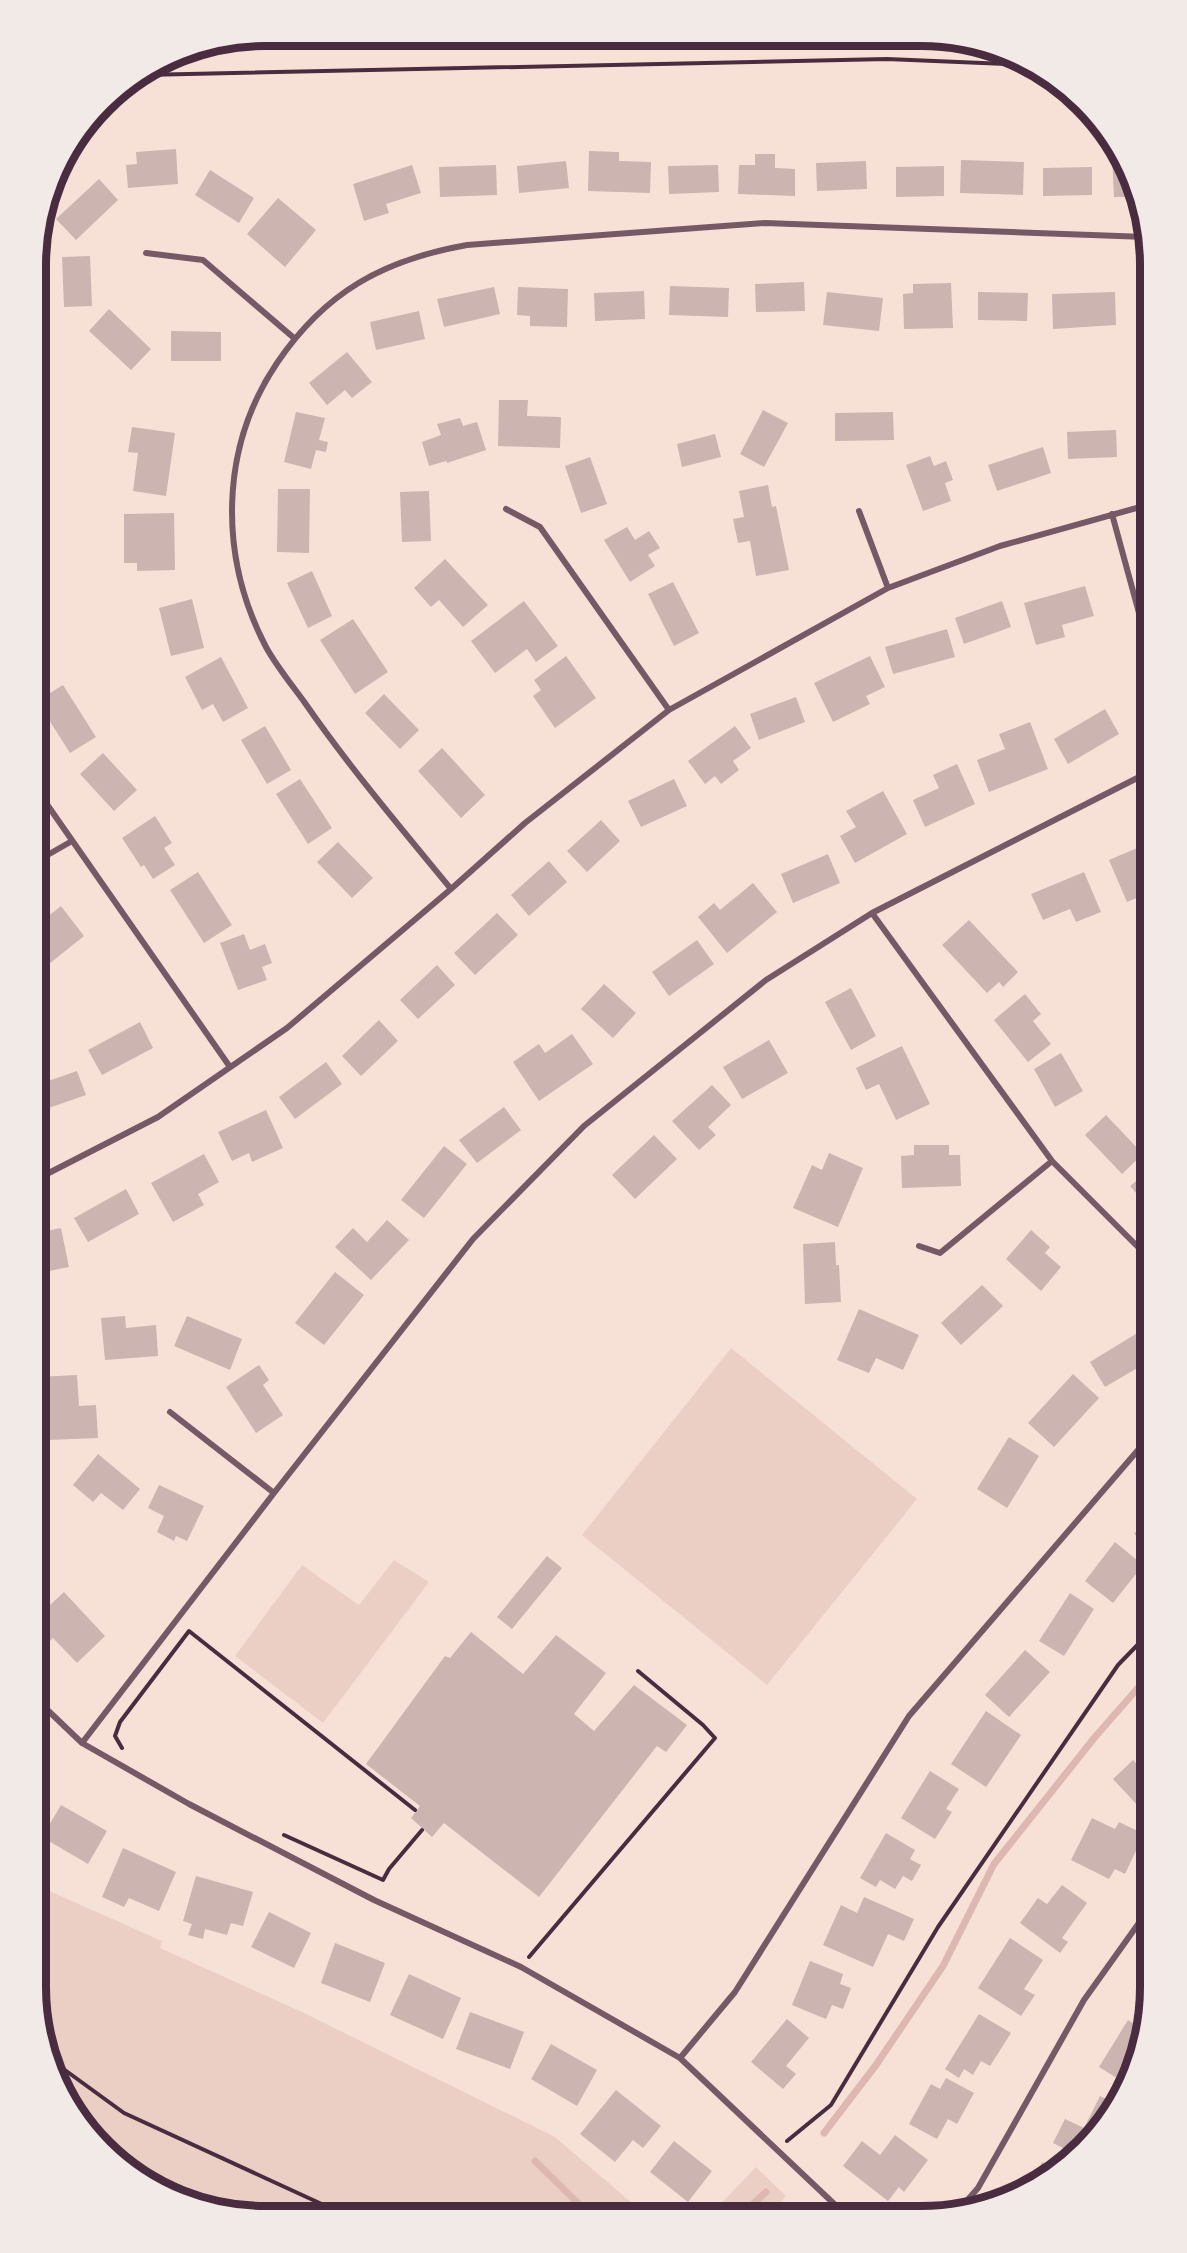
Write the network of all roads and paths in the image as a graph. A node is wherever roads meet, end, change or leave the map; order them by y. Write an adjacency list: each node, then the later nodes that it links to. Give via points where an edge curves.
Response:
1 (1005, 63): 2 (path, via 887,59)
2 (158, 75)
3 (1139, 237): 5 (street, via 765,223 467,245 441,249 383,268 325,307)
4 (146, 253): 5 (street, via 203,260)
5 (294, 338): 17 (street, via 266,380 241,436 236,458 230,514 242,590 267,649 369,790)
6 (1140, 507): 9 (street)
7 (506, 509): 12 (street, via 540,527)
8 (859, 511): 10 (street)
9 (1112, 514): 10 (street, via 1000,546); 11 (street)
10 (888, 588): 12 (street)
11 (1140, 617)
12 (669, 710): 17 (street, via 525,823)
13 (1140, 777): 18 (street)
14 (46, 803): 15 (street)
15 (72, 841): 16 (street); 19 (street)
16 (46, 856)
17 (451, 889): 19 (street, via 287,1028)
18 (872, 913): 20 (street); 26 (street, via 766,980 584,1126 473,1239)
19 (230, 1067): 21 (street, via 159,1117)
20 (1053, 1161): 22 (street, via 940,1254); 23 (street)
21 (46, 1174)
22 (919, 1246)
23 (1140, 1249)
24 (170, 1412): 26 (street)
25 (1140, 1448): 37 (street, via 909,1716 735,1992)
26 (274, 1493): 30 (street)
27 (1140, 1642): 39 (path, via 1118,1665 938,1927 831,2105)
28 (638, 1671): 36 (path, via 715,1738)
29 (46, 1709): 30 (street)
30 (81, 1743): 36 (street, via 374,1900)
31 (128, 1752): 32 (path, via 115,1736 120,1722 189,1631)
32 (415, 1810)
33 (422, 1830): 34 (path, via 383,1880)
34 (275, 1831)
35 (1140, 1920): 40 (street, via 1084,2000 978,2188)
36 (521, 1967): 37 (street)
37 (680, 2058): 39 (street)
38 (62, 2068): 41 (path, via 124,2113)
39 (776, 2149): 42 (street)
40 (966, 2202)
41 (326, 2206)
42 (836, 2206)

